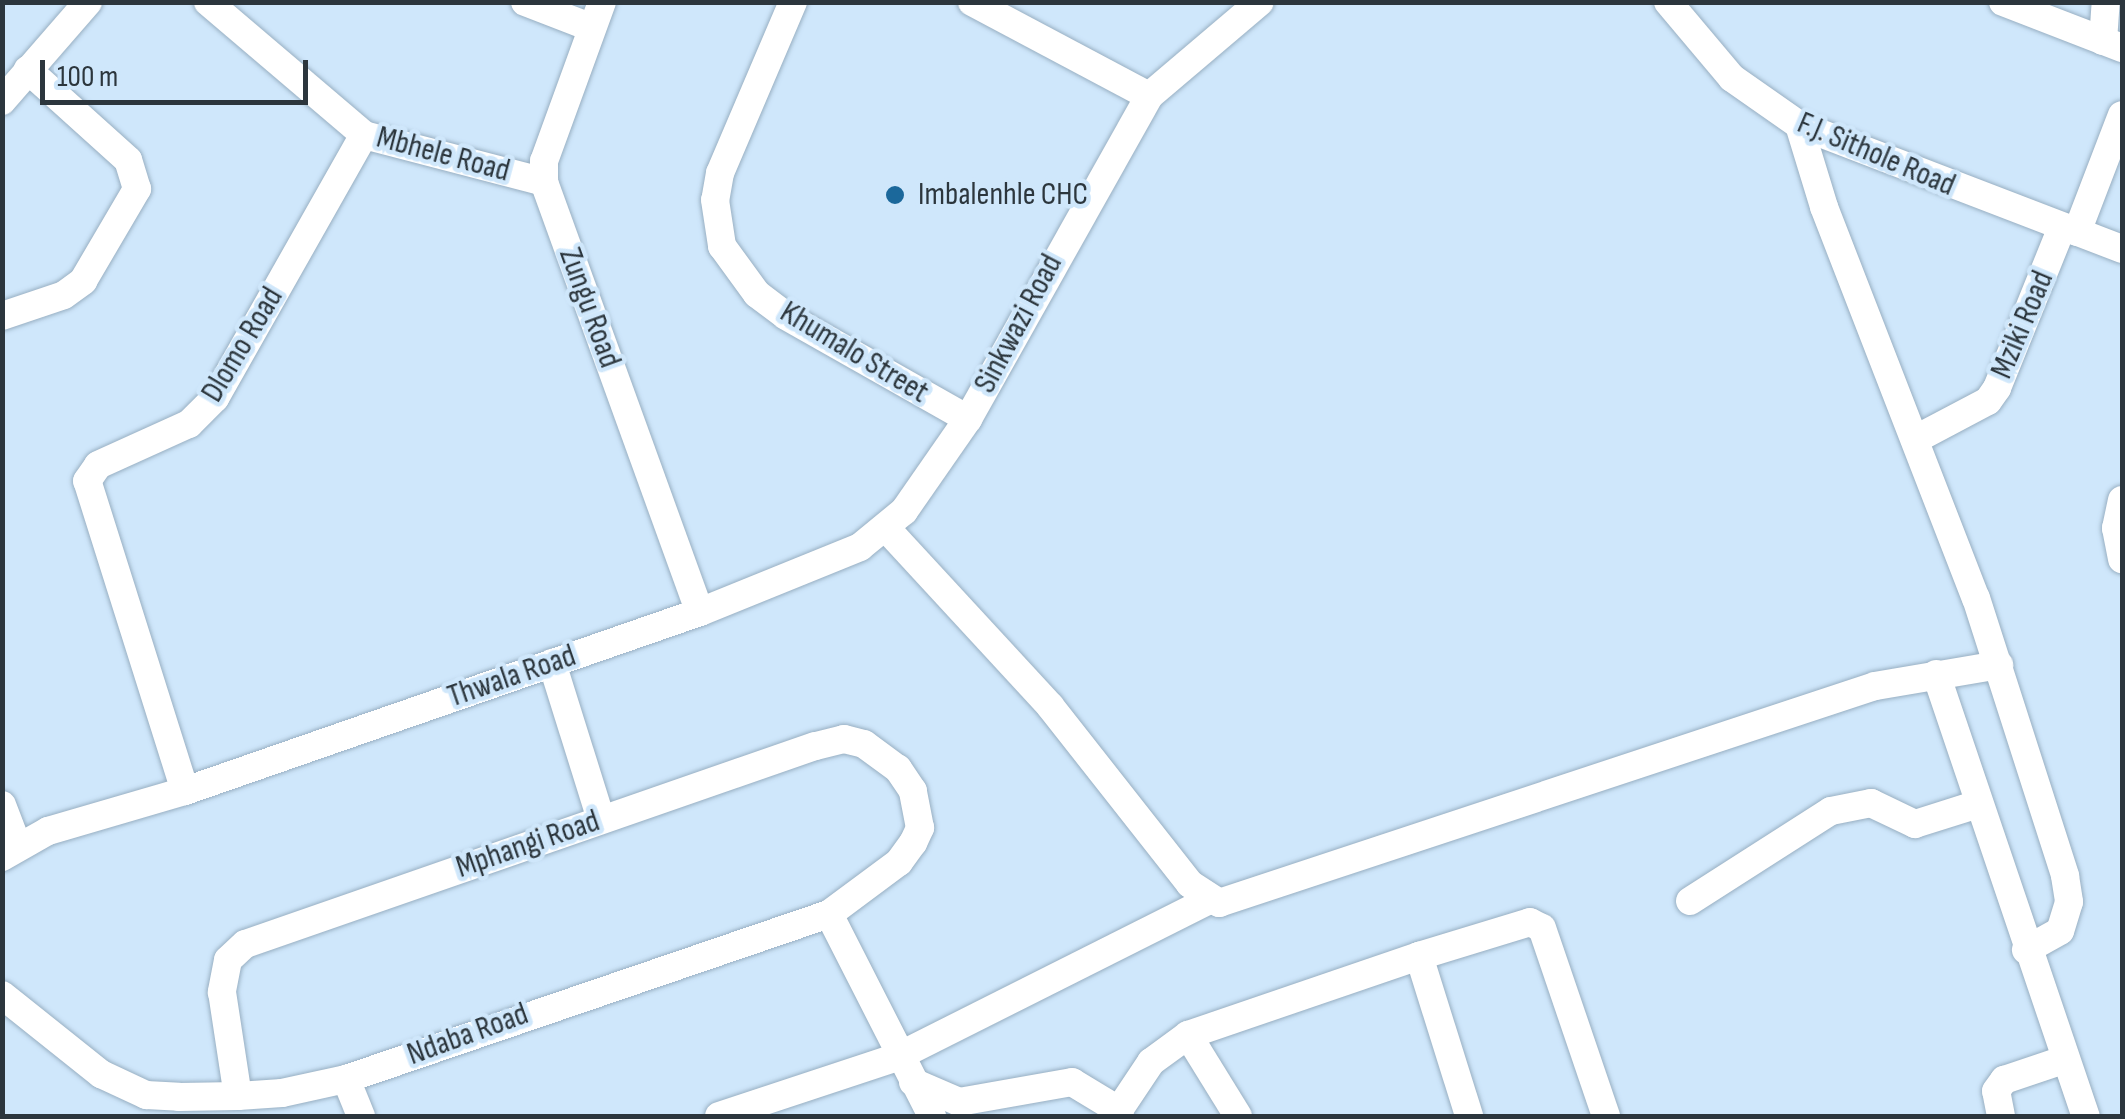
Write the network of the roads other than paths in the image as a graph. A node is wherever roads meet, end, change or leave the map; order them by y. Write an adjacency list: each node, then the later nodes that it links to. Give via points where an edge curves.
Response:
1 (208, 2): 17 (street, Mbhele Road)
2 (525, 2): 10 (street)
3 (793, 2): 22 (street, Khumalo Street, via 720,173 715,200 722,246 757,294 786,316)
4 (972, 2): 13 (street)
5 (1260, 2): 13 (street, Sinkwazi Road)
6 (1668, 2): 16 (street, F.J. Sithole Road, via 1732,78)
7 (2003, 2): 11 (street)
8 (2106, 2): 11 (street)
9 (82, 5): 12 (street)
10 (596, 15): 18 (street, via 544,161)
11 (2113, 44)
12 (28, 70): 14 (street); 21 (street, via 128,160 137,189 83,281 64,295)
13 (1149, 96): 22 (street, Sinkwazi Road)
14 (2, 100)
15 (2122, 115): 19 (street, Mziki Road)
16 (1799, 125): 19 (street, F.J. Sithole Road); 23 (street, via 1824,207)
17 (364, 134): 18 (street, Mbhele Road); 31 (street, Dlomo Road, via 215,398 189,424 98,465 87,481)
18 (544, 182): 27 (street, Zungu Road)
19 (2069, 230): 20 (street, F.J. Sithole Road); 23 (street, Mziki Road, via 1998,388)
20 (2122, 249)
21 (2, 316)
22 (968, 419): 25 (street, Thwala Road)
23 (1916, 439): 29 (street)
24 (2122, 500): 26 (street, via 2116,528)
25 (886, 528): 27 (street, Thwala Road, via 826,563); 37 (street, via 1050,706)
26 (2122, 559)
27 (700, 612): 28 (street, Thwala Road)
28 (552, 663): 31 (street, Thwala Road); 34 (street)
29 (1999, 665): 30 (street); 40 (street, via 2069,902 2060,930)
30 (1936, 674): 33 (street); 37 (street, via 1875,686 1231,903)
31 (184, 791): 36 (street, Thwala Road)
32 (2, 804): 36 (street)
33 (1978, 804): 38 (street, via 1915,824 1871,803 1831,811); 40 (street)
34 (601, 820): 35 (street, Mphangi Road, via 844,739 898,769 913,791); 48 (street, Mphangi Road, via 245,944 228,960 222,992)
35 (920, 828): 39 (street, Ndaba Road, via 898,862)
36 (10, 852)
37 (1209, 900): 44 (street)
38 (1690, 901)
39 (828, 914): 44 (street); 46 (street, Ndaba Road)
40 (2026, 950): 45 (street)
41 (1419, 956): 43 (street); 54 (street); 55 (street, via 1530,922 1542,928)
42 (2, 995): 48 (street, Ndaba Road, via 125,1089)
43 (1188, 1035): 49 (street, via 1150,1062); 53 (street)
44 (897, 1057): 47 (street); 51 (street)
45 (2066, 1059): 56 (street, via 2004,1080 1996,1091); 57 (street)
46 (346, 1079): 48 (street, Ndaba Road); 50 (street)
47 (912, 1082): 49 (street, via 959,1102 1072,1082); 52 (street)
48 (238, 1096)
49 (1117, 1114)
50 (361, 1116)
51 (719, 1116)
52 (932, 1116)
53 (1238, 1116)
54 (1468, 1116)
55 (1606, 1116)
56 (2001, 1116)
57 (2086, 1116)

